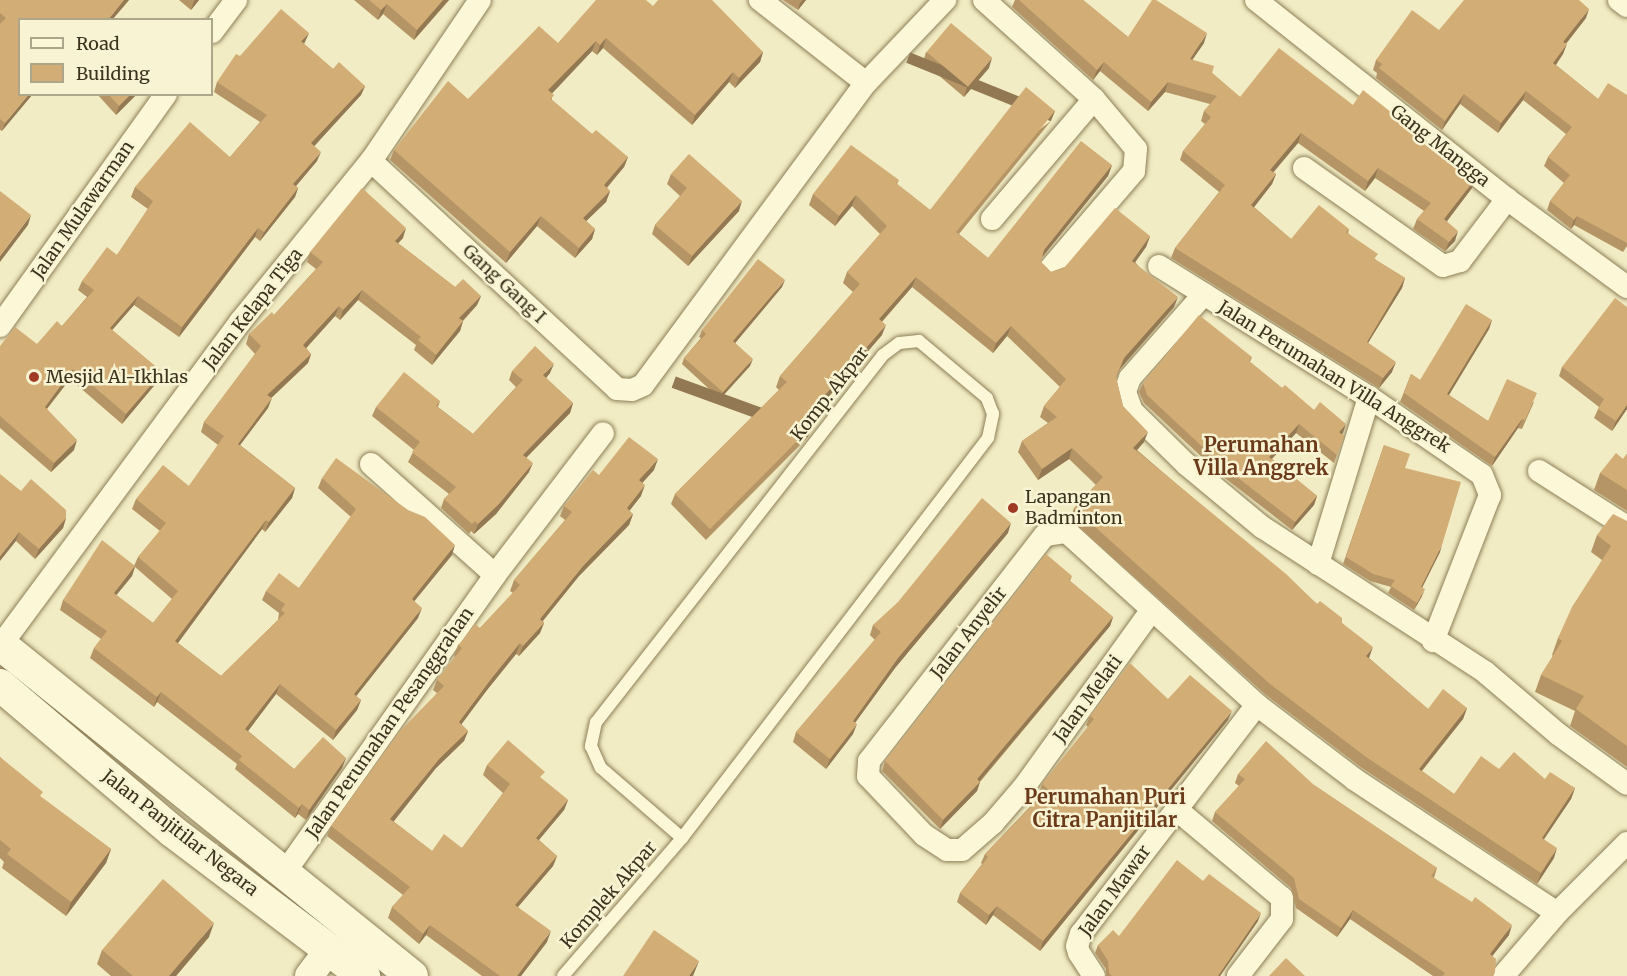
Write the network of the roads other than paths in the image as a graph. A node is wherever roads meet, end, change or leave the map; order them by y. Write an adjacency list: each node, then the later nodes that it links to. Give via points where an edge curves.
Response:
1 (236, 0): 9 (street)
2 (480, 0): 13 (street, Jalan Kelapa Tiga)
3 (760, 0): 10 (street)
4 (945, 0): 10 (street)
5 (984, 0): 12 (street)
6 (1256, 0): 15 (street, Gang Mangga)
7 (1619, 0): 8 (street)
8 (1627, 6)
9 (213, 31)
10 (866, 83): 13 (street, Gang Gang I, via 643,385 632,390 617,389)
11 (165, 96): 21 (street, Jalan Mulawarman)
12 (1094, 99): 16 (street); 18 (street, via 1133,144 1137,162)
13 (371, 161): 31 (street, Jalan Kelapa Tiga, via 240,322)
14 (1304, 168): 15 (street, via 1443,266 1460,261)
15 (1507, 199): 19 (street, Gang Mangga)
16 (992, 219)
17 (1160, 266): 20 (street)
18 (1050, 269)
19 (1627, 287)
20 (1204, 294): 22 (street, Jalan Perumahan Villa Anggrek); 27 (street, Jalan Perumahan Villa Anggrek, via 1130,378 1125,392 1127,403 1186,464 1262,527)
21 (0, 326)
22 (1369, 397): 27 (street); 30 (street, Jalan Perumahan Villa Anggrek, via 1464,460 1488,486 1490,495)
23 (603, 433): 28 (street, Jalan Perumahan Pesanggrahan)
24 (371, 464): 28 (street)
25 (1539, 471): 26 (street)
26 (1627, 527)
27 (1318, 564): 30 (street, Jalan Perumahan Villa Anggrek)
28 (495, 575): 39 (street, Jalan Perumahan Pesanggrahan)
29 (1151, 611): 33 (street); 35 (street, Jalan Melati); 35 (street, Jalan Anyelir, via 1067,532 1045,535 868,760 868,776 924,835 947,850 962,850 975,841)
30 (1433, 641): 34 (street, Jalan Perumahan Villa Anggrek, via 1485,672 1558,734)
31 (1, 644): 39 (main road)
32 (0, 685): 41 (main road, Jalan Panjitilar Negara, via 172,831)
33 (1257, 705): 36 (street, Jalan Mawar); 40 (street, via 1354,779)
34 (1627, 784)
35 (1024, 787)
36 (1176, 809): 46 (street, Jalan Mawar, via 1081,934 1079,953); 47 (street, via 1282,898 1282,920)
37 (682, 838): 37 (lane, Komp. Akpar, via 990,433 993,414 983,393 919,341 899,343 883,355 596,722 591,746 598,763); 45 (lane, Komplek Akpar)
38 (1627, 843): 40 (street)
39 (285, 872): 44 (main road)
40 (1557, 913): 48 (street)
41 (330, 948): 42 (street); 43 (main road, Jalan Panjitilar Negara)
42 (309, 976)
43 (364, 976)
44 (412, 976)
45 (563, 976)
46 (1094, 976)
47 (1238, 976)
48 (1503, 976)

